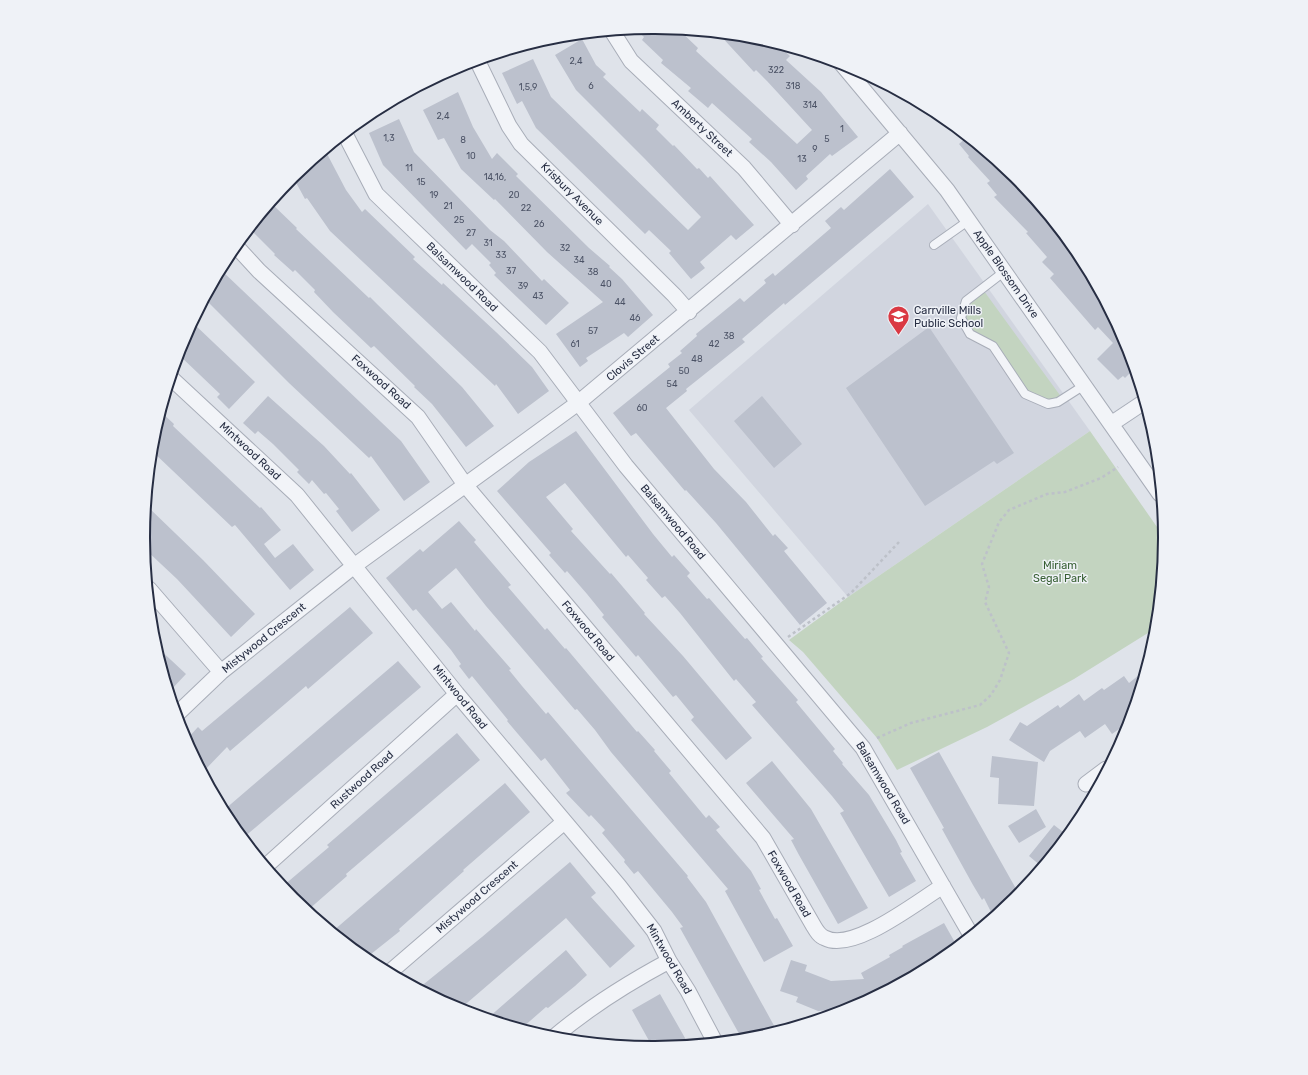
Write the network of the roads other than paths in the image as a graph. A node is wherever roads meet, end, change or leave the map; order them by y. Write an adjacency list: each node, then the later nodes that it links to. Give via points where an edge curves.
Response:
1 (615, 36): 7 (street, Amberty Street, via 631,61 744,168)
2 (480, 65): 11 (street, Krisbury Avenue, via 509,126 521,144)
3 (850, 73): 4 (street, Apple Blossom Drive)
4 (900, 133): 6 (street, Apple Blossom Drive, via 947,190); 7 (street, Clovis Street)
5 (347, 138): 14 (street, Balsamwood Road, via 376,194 540,352)
6 (968, 221): 8 (lane); 10 (street, Apple Blossom Drive)
7 (792, 225): 11 (street, Clovis Street)
8 (934, 245)
9 (240, 251): 17 (street, Foxwood Road, via 259,271 418,417)
10 (1005, 271): 13 (street, Apple Blossom Drive); 13 (lane, via 966,301 961,318 970,334 993,346 1025,394 1048,404 1058,402)
11 (689, 312): 14 (street, Clovis Street)
12 (175, 382): 19 (street, Mintwood Road, via 297,495)
13 (1083, 386): 16 (street, Apple Blossom Drive)
14 (578, 403): 17 (street, Clovis Street); 28 (street, Balsamwood Road, via 631,472 863,748)
15 (1139, 405): 16 (street)
16 (1111, 424): 18 (street, Apple Blossom Drive)
17 (466, 486): 19 (street, Clovis Street); 28 (street, Foxwood Road, via 763,838 813,925 822,936 837,941 860,936 888,922)
18 (1154, 486)
19 (354, 566): 21 (street, Mistywood Crescent); 22 (street, Mintwood Road)
20 (154, 595): 21 (street)
21 (221, 672): 23 (street, Mistywood Crescent)
22 (457, 694): 26 (street, Mintwood Road); 27 (street, Rustwood Road)
23 (181, 710)
24 (1098, 775): 25 (street)
25 (1086, 784)
26 (564, 822): 30 (street, Mintwood Road, via 620,886 654,931); 31 (street, Mistywood Crescent)
27 (270, 863)
28 (943, 886): 29 (street, Balsamwood Road)
29 (969, 931)
30 (669, 961): 32 (street, via 579,1017); 33 (street, Mintwood Road)
31 (394, 969)
32 (561, 1032)
33 (713, 1038)

